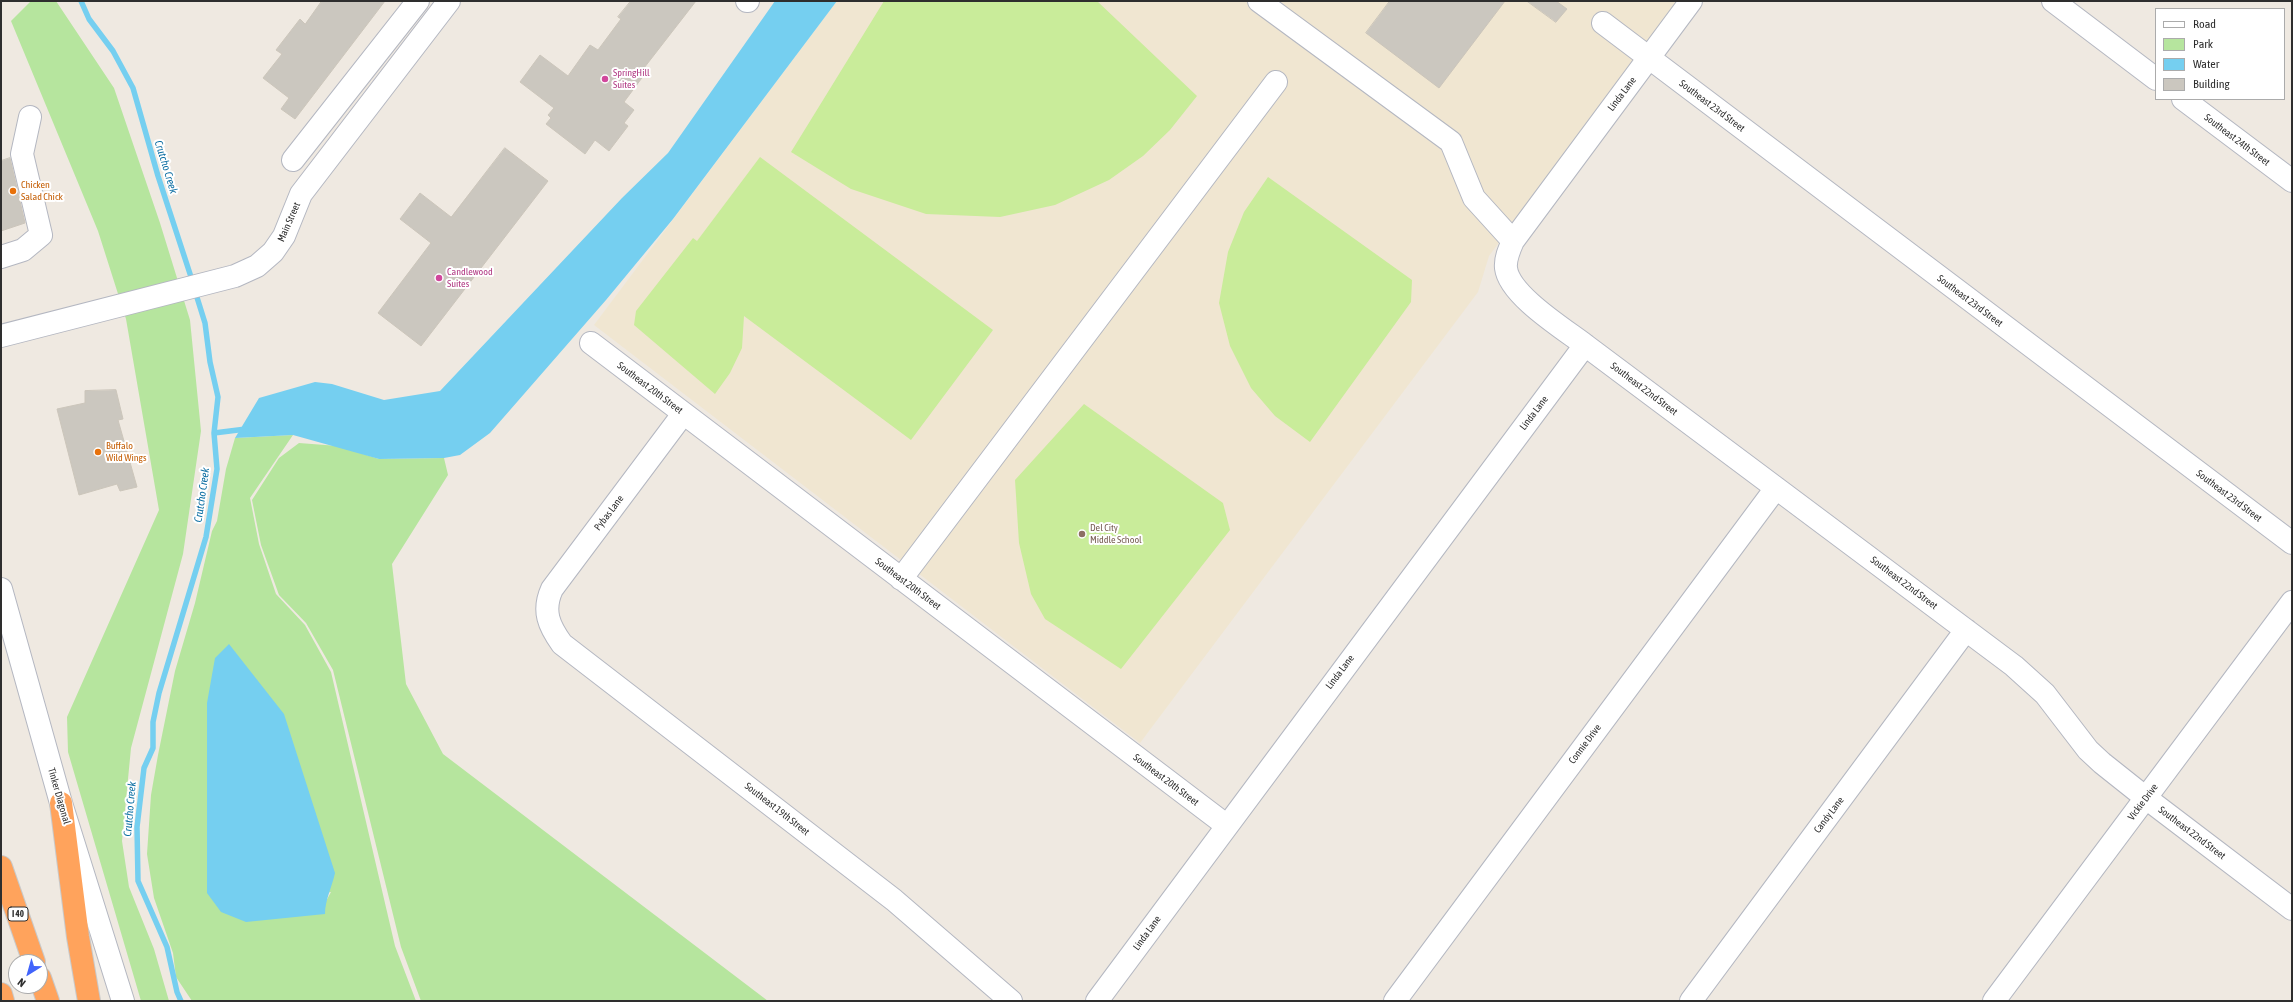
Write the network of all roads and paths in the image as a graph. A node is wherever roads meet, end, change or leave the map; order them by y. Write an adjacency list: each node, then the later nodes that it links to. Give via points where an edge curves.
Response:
1 (418, 1): 12 (street)
2 (449, 1): 17 (street, Main Street, via 301,194 284,236 273,252 257,266 235,276)
3 (1259, 1): 14 (street, via 1451,142 1474,198)
4 (1691, 1): 7 (street, Linda Lane)
5 (2053, 1): 8 (street)
6 (1603, 23): 7 (street, Southeast 23rd Street)
7 (1649, 58): 14 (street, Linda Lane); 22 (street, Southeast 23rd Street)
8 (2155, 78)
9 (1276, 82): 23 (street)
10 (2184, 100): 13 (street, Southeast 24th Street)
11 (30, 117): 15 (street, via 22,154 41,235 23,250)
12 (294, 160)
13 (2292, 181)
14 (1513, 241): 16 (street, Linda Lane, via 1506,256)
15 (1, 258)
16 (1506, 269): 19 (street, Southeast 22nd Street, via 1515,287 1526,300)
17 (1, 336)
18 (591, 343): 20 (street, Southeast 20th Street)
19 (1585, 345): 21 (street, Southeast 22nd Street); 30 (street, Linda Lane)
20 (683, 414): 23 (street, Southeast 20th Street); 26 (street, Pybas Lane, via 552,589 548,598)
21 (1776, 488): 27 (street, Southeast 22nd Street); 40 (street, Connie Drive)
22 (2292, 543)
23 (900, 578): 30 (street, Southeast 20th Street)
24 (1, 589): 29 (street, Tinker Diagonal)
25 (2292, 602): 28 (street, Vickie Drive)
26 (547, 617): 38 (street, Southeast 19th Street, via 551,629 562,644 894,900)
27 (1966, 630): 28 (street, Southeast 22nd Street, via 2014,666 2044,694 2088,750); 41 (street, Candy Lane)
28 (2146, 798): 32 (street, Southeast 22nd Street); 42 (street, Vickie Drive)
29 (61, 803): 36 (highway); 37 (street, Tinker Diagonal)
30 (1226, 825): 39 (street, Linda Lane)
31 (1, 867): 33 (highway, I 40)
32 (2292, 909)
33 (31, 954)
34 (1, 994): 35 (highway)
35 (4, 1001)
36 (89, 1001)
37 (123, 1001)
38 (1011, 1001)
39 (1097, 1001)
40 (1395, 1001)
41 (1691, 1001)
42 (1994, 1001)

